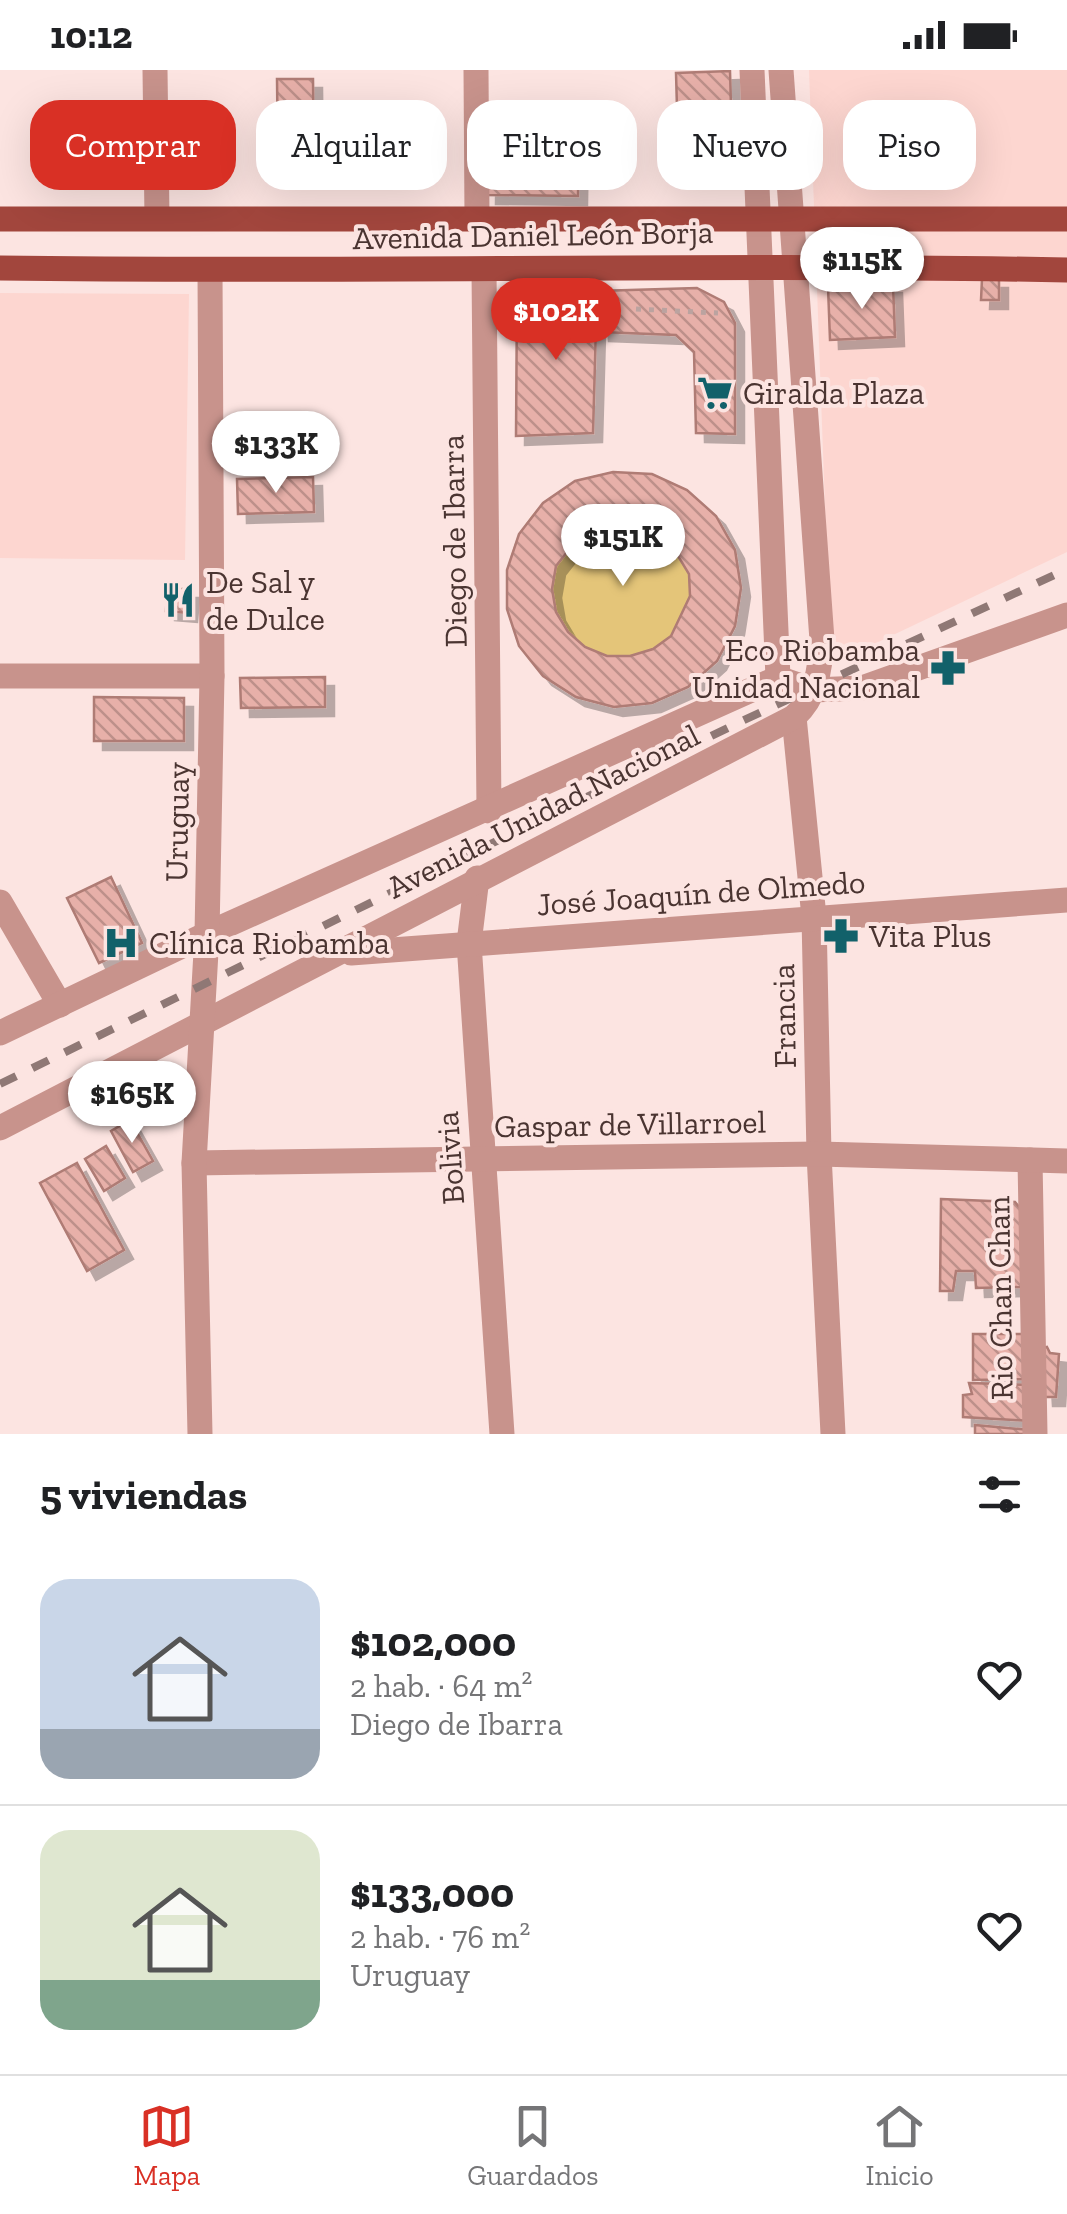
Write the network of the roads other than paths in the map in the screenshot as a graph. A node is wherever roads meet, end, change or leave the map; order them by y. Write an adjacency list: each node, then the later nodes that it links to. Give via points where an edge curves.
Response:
1 (155, 70): 6 (street)
2 (476, 70): 5 (street)
3 (752, 70): 9 (street)
4 (782, 70): 10 (street)
5 (478, 216): 6 (main road, Avenida Daniel León Borja); 9 (main road, Avenida Daniel León Borja)
6 (157, 218): 7 (main road, Avenida Daniel León Borja)
7 (0, 219)
8 (1067, 219): 10 (main road, Avenida Daniel León Borja)
9 (760, 220): 10 (main road, Avenida Daniel León Borja); 11 (street)
10 (792, 220): 12 (street)
11 (761, 264): 12 (main road, Avenida Daniel León Borja); 14 (main road, Avenida Daniel León Borja); 20 (street)
12 (795, 264): 15 (main road, Avenida Daniel León Borja); 21 (street, via 822,640)
13 (0, 268): 16 (main road, Avenida Daniel León Borja)
14 (484, 270): 16 (main road, Avenida Daniel León Borja); 23 (street, Diego de Ibarra)
15 (1067, 270)
16 (210, 271): 19 (street, Uruguay)
17 (1067, 615): 21 (street, via 886,683 846,692)
18 (0, 676): 19 (street)
19 (212, 676): 28 (street, Uruguay)
20 (778, 678): 21 (street); 23 (street, Avenida Unidad Nacional)
21 (813, 690): 22 (street)
22 (794, 717): 24 (street, Avenida Unidad Nacional); 27 (street, Francia)
23 (489, 811): 28 (street, Avenida Unidad Nacional)
24 (477, 878): 29 (street, Bolivia); 30 (street, Avenida Unidad Nacional)
25 (1067, 900): 27 (street, José Joaquín de Olmedo)
26 (0, 902): 31 (street)
27 (814, 917): 29 (street, José Joaquín de Olmedo); 35 (street, Francia)
28 (207, 934): 31 (street, Avenida Unidad Nacional); 32 (street, Uruguay)
29 (469, 943): 30 (street, José Joaquín de Olmedo); 36 (street, Bolivia)
30 (341, 954): 32 (street, Avenida Unidad Nacional)
31 (60, 1005): 33 (street, Avenida Unidad Nacional)
32 (199, 1024): 34 (street, Avenida Unidad Nacional); 39 (street, Uruguay)
33 (0, 1033)
34 (0, 1128)
35 (819, 1154): 36 (street, Gaspar de Villarroel); 37 (street, Gaspar de Villarroel); 42 (street, Francia)
36 (482, 1158): 39 (street, Gaspar de Villarroel); 41 (street, Bolivia)
37 (1030, 1160): 38 (street, Gaspar de Villarroel); 43 (street, Rio Chan Chan)
38 (1067, 1162)
39 (194, 1163): 40 (street, Uruguay)
40 (200, 1434)
41 (502, 1434)
42 (834, 1434)
43 (1035, 1434)

